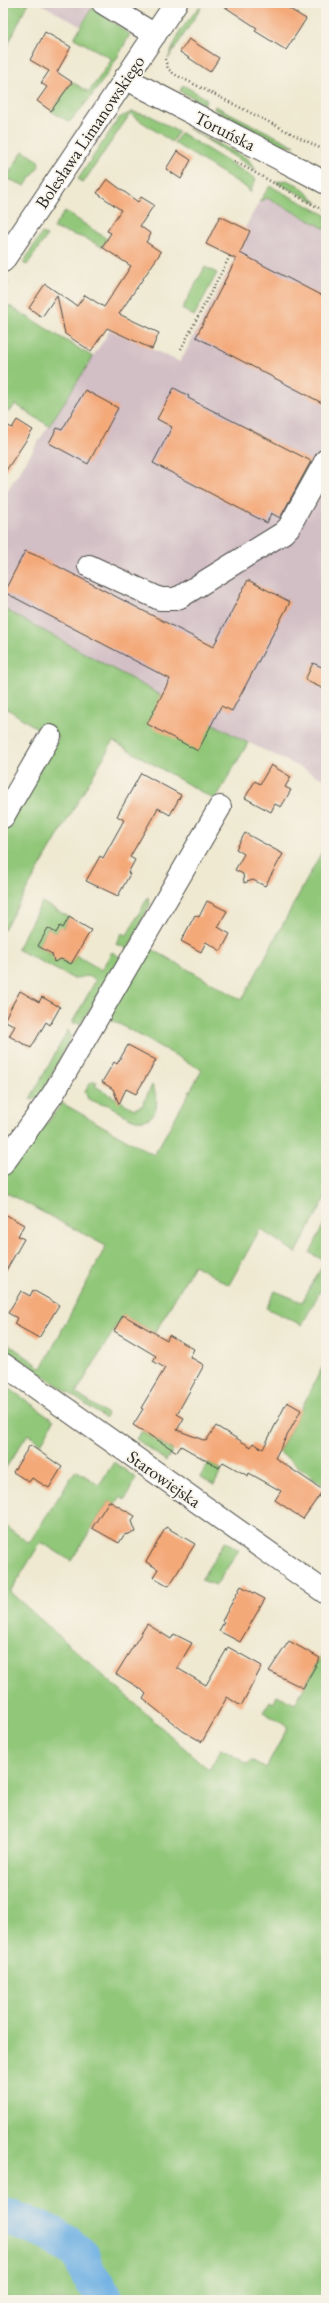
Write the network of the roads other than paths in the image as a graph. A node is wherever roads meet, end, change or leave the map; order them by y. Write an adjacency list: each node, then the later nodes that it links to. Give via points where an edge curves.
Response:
1 (103, 3): 3 (street)
2 (176, 3): 3 (street, Bolesława Limanowskiego)
3 (155, 36): 4 (street, Bolesława Limanowskiego)
4 (125, 78): 5 (street, Toruńska); 6 (street, Bolesława Limanowskiego)
5 (326, 183)
6 (3, 261)
7 (326, 460): 8 (street, via 289,527 283,533 180,597 160,599)
8 (89, 566)
9 (50, 736): 11 (street)
10 (220, 807): 12 (street, via 53,1094)
11 (3, 817)
12 (3, 1164)
13 (3, 1364): 14 (street, Starowiejska)
14 (326, 1593)

